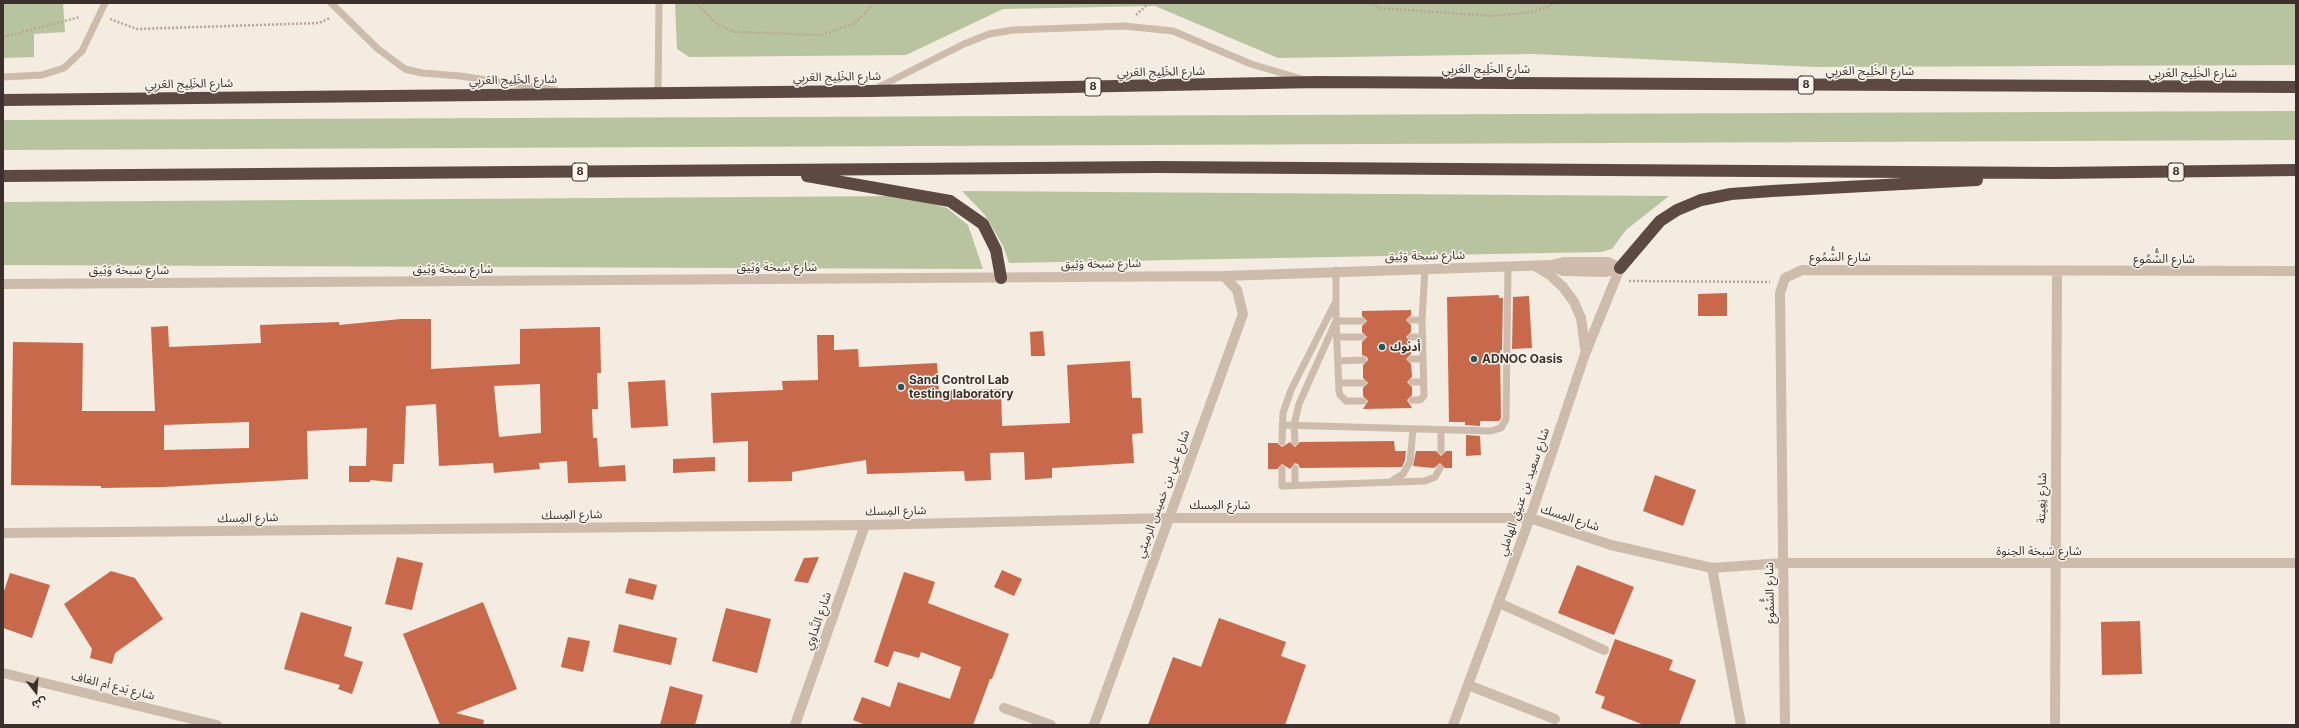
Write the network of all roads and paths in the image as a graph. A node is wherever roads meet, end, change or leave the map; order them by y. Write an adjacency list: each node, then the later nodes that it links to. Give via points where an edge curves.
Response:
1 (105, 3): 12 (lane, via 82,51 64,68 42,75)
2 (331, 3): 17 (lane, via 378,49 405,69)
3 (659, 3): 16 (lane)
4 (696, 3): 5 (path, via 718,25 735,32 822,35 855,23)
5 (872, 3)
6 (1369, 3): 7 (path, via 1380,8 1492,16 1532,12)
7 (1558, 3)
8 (80, 17): 11 (path)
9 (332, 17): 10 (path, via 319,23 137,29)
10 (108, 18)
11 (3, 37)
12 (3, 77)
13 (1316, 82): 14 (highway, شارع الخَلِيج العَربِي / 8); 15 (highway, شارع الخَلِيج العَربِي / 8); 15 (lane, via 1251,64 1173,31 1124,26 1012,30 989,34)
14 (2296, 87)
15 (870, 91): 16 (highway, شارع الخَلِيج العَربِي / 8)
16 (658, 93): 17 (highway, شارع الخَلِيج العَربِي / 8)
17 (581, 94): 18 (highway, شارع الخَلِيج العَربِي / 8)
18 (3, 100)
19 (2296, 170): 21 (highway, 8)
20 (774, 171): 21 (highway, 8, via 1157,167); 22 (highway, 8); 31 (highway, via 950,201 982,224 996,250)
21 (2055, 173): 25 (highway, via 1758,192 1701,200 1677,210 1660,221)
22 (3, 176)
23 (1508, 266): 24 (street, شارع سَبخة وَثِيق); 26 (street, شارع سَبخة وَثِيق); 58 (lane, via 1504,424 1501,428 1491,431)
24 (1534, 266): 25 (street, شارع سَبخة وَثِيق, via 1551,265 1562,272 1606,272); 44 (street, via 1555,279 1574,302 1584,330)
25 (1620, 268): 32 (street, شارع سعيد بن عتيق الهاملي)
26 (1425, 269): 27 (street, شارع سَبخة وَثِيق); 37 (lane)
27 (1336, 270): 30 (street, شارع سَبخة وَثِيق); 35 (lane)
28 (2296, 271): 29 (street, شارع الشُّمُوع)
29 (2057, 272): 33 (street, شارع الشُّمُوع, via 1802,270 1785,278); 73 (street, شارع نِعِيتة)
30 (1224, 276): 31 (street, شارع سَبخة وَثِيق); 67 (street, شارع علي بن خميس الرميثي, via 1237,290 1243,314)
31 (1001, 278): 34 (street, شارع سَبخة وَثِيق)
32 (1615, 281): 33 (path); 44 (street, شارع سعيد بن عتيق الهاملي)
33 (1784, 282): 71 (street, شارع الشُّمُوع, via 1780,294)
34 (3, 284)
35 (1336, 301): 38 (lane); 55 (lane, via 1291,390)
36 (1411, 320): 37 (lane)
37 (1422, 320): 43 (lane)
38 (1336, 321): 39 (lane); 40 (lane); 56 (lane, via 1299,404)
39 (1362, 321)
40 (1337, 337): 41 (lane); 48 (lane)
41 (1362, 337)
42 (1411, 337): 43 (lane)
43 (1422, 337): 46 (lane)
44 (1585, 354): 68 (street, شارع سعيد بن عتيق الهاملي)
45 (1411, 359): 46 (lane)
46 (1423, 359): 50 (lane)
47 (1362, 360): 48 (lane)
48 (1338, 361): 51 (lane)
49 (1412, 382): 50 (lane)
50 (1424, 382): 53 (lane, via 1424,396 1420,400)
51 (1339, 383): 52 (lane); 54 (lane, via 1343,398)
52 (1363, 383)
53 (1412, 400)
54 (1363, 401)
55 (1282, 425): 56 (lane); 59 (lane)
56 (1294, 425): 57 (lane); 60 (lane)
57 (1413, 429): 58 (lane); 65 (lane, via 1407,469)
58 (1441, 430): 61 (lane)
59 (1282, 442)
60 (1294, 442)
61 (1441, 451)
62 (1295, 468): 66 (lane)
63 (1440, 468): 65 (lane, via 1439,473 1430,480)
64 (1282, 469): 66 (lane, via 1282,486)
65 (1391, 481): 66 (lane)
66 (1295, 486)
67 (1168, 518): 68 (street, شارع المِسك); 69 (street, شارع المِسك); 84 (street, شارع علي بن خميس الرميثي)
68 (1530, 518): 74 (street, شارع المِسك, via 1611,545); 75 (street, شارع سعيد بن عتيق الهاملي)
69 (865, 525): 70 (street, شارع المِسك); 82 (street, شارع النَّداوِي)
70 (3, 533)
71 (1782, 563): 73 (street, شارع سَبخة الحِنوة); 74 (street, شارع المِسك); 87 (street, شارع الشُّمُوع)
72 (2296, 563): 73 (street, شارع سَبخة الحِنوة)
73 (2054, 564): 88 (street, شارع نِعِيتة)
74 (1712, 568): 86 (street)
75 (1499, 603): 76 (street); 78 (street, شارع سعيد بن عتيق الهاملي)
76 (1604, 650)
77 (3, 673): 81 (street, شارع بَدع أم الغاف)
78 (1468, 685): 80 (street); 85 (street, شارع سعيد بن عتيق الهاملي)
79 (1004, 708): 83 (street)
80 (1554, 719)
81 (217, 725)
82 (795, 725)
83 (1051, 725)
84 (1094, 725)
85 (1453, 725)
86 (1741, 725)
87 (1785, 725)
88 (2055, 725)

